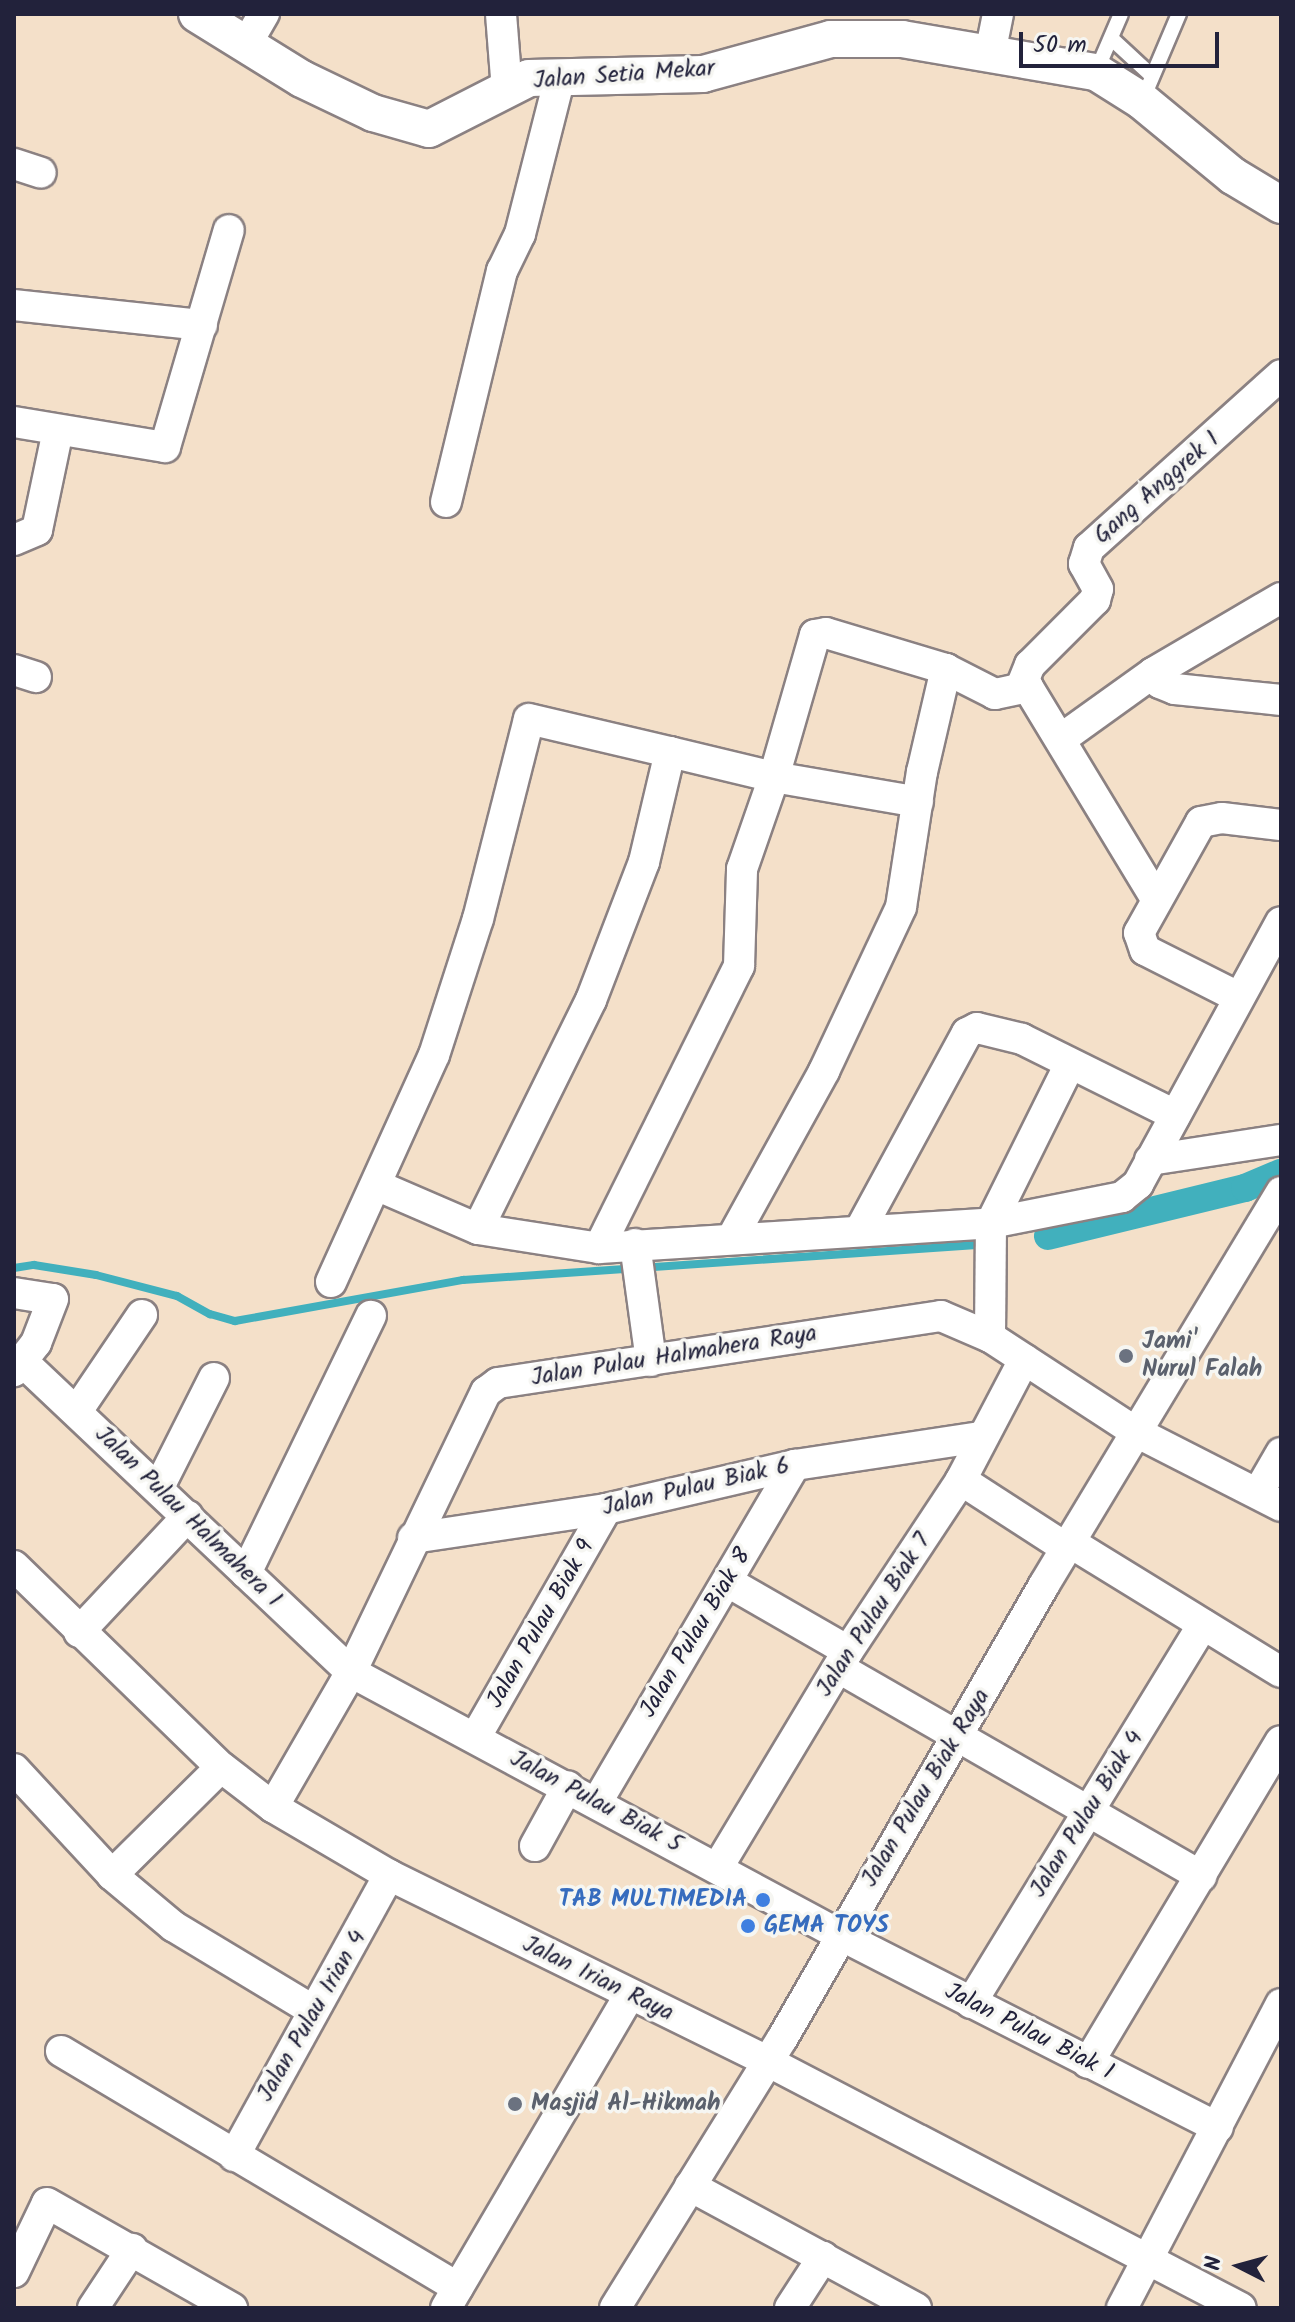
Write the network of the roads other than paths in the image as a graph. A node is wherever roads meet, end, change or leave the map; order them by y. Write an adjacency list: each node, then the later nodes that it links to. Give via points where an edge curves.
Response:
1 (197, 14): 6 (street, Jalan Setia Mekar)
2 (501, 14): 12 (street)
3 (998, 14): 8 (street)
4 (1121, 14): 7 (lane)
5 (1179, 14): 11 (lane)
6 (256, 29): 12 (street, Jalan Setia Mekar, via 302,79 373,113 429,129)
7 (1112, 39): 9 (lane); 11 (lane)
8 (990, 54): 9 (street, Jalan Setia Mekar); 10 (street, Jalan Setia Mekar, via 831,32 703,74)
9 (1096, 72): 11 (street, Jalan Setia Mekar)
10 (560, 77): 12 (street, Jalan Setia Mekar, via 529,78); 20 (street, via 520,234 502,271)
11 (1147, 89): 13 (street, Jalan Setia Mekar, via 1233,176)
12 (507, 90)
13 (1281, 205)
14 (229, 230): 16 (street)
15 (14, 305): 16 (street)
16 (202, 325): 19 (street, via 165,447)
17 (1281, 375): 25 (street, Gang Anggrek 1, via 1089,548 1084,564 1098,589 1095,600 1030,665)
18 (14, 422): 19 (street)
19 (58, 430): 21 (street, via 37,530)
20 (446, 502)
21 (14, 540)
22 (1281, 598): 24 (street)
23 (946, 669): 25 (street, via 995,694); 29 (street, via 826,633 815,635); 30 (street)
24 (1153, 673): 26 (street, via 1175,689); 27 (street)
25 (1021, 687): 27 (street, via 1031,690)
26 (1281, 700)
27 (1061, 739): 32 (street)
28 (670, 752): 29 (street); 39 (street, via 529,719 434,1055); 42 (street, via 644,862 591,1000)
29 (774, 777): 30 (street); 45 (street, via 742,869 739,966)
30 (918, 802): 44 (street, via 901,907 824,1071)
31 (1281, 825): 32 (street, via 1222,818 1201,822)
32 (1155, 897): 34 (street, via 1139,933 1145,950)
33 (1281, 922): 34 (street)
34 (1238, 997): 36 (street)
35 (1070, 1064): 36 (street); 41 (street); 43 (street, via 992,1028 967,1033)
36 (1175, 1115): 38 (street)
37 (1281, 1140): 38 (street)
38 (1150, 1160): 41 (street, via 1127,1195)
39 (376, 1185): 42 (street); 47 (street)
40 (1280, 1194): 57 (street, Jalan Pulau Biak Raya)
41 (991, 1228): 43 (street); 51 (street)
42 (478, 1229): 45 (street)
43 (860, 1230): 44 (street)
44 (732, 1238): 46 (street)
45 (599, 1248): 46 (street)
46 (637, 1262): 53 (street)
47 (331, 1282)
48 (14, 1293): 54 (street, via 53,1299)
49 (142, 1315): 56 (street)
50 (371, 1316): 69 (street)
51 (990, 1337): 52 (street, Jalan Pulau Halmahera Raya); 53 (street, Jalan Pulau Halmahera Raya, via 955,1320 927,1315)
52 (1024, 1360): 57 (street, Jalan Pulau Halmahera Raya); 58 (street, Jalan Pulau Biak 7)
53 (651, 1361): 66 (street, Jalan Pulau Halmahera Raya, via 494,1385)
54 (19, 1367): 56 (street, Jalan Pulau Halmahera 1)
55 (214, 1378): 62 (street)
56 (77, 1411): 62 (street, Jalan Pulau Halmahera 1)
57 (1136, 1432): 63 (street, Jalan Pulau Halmahera Raya); 67 (street, Jalan Pulau Biak Raya)
58 (980, 1437): 60 (street, Jalan Pulau Biak 6); 61 (street, Jalan Pulau Biak 7)
59 (1281, 1453): 63 (street)
60 (795, 1465): 64 (street, Jalan Pulau Biak 6); 70 (street, Jalan Pulau Biak 8)
61 (961, 1480): 67 (street); 73 (street, Jalan Pulau Biak 7)
62 (159, 1487): 65 (street, Jalan Pulau Halmahera 1)
63 (1270, 1499)
64 (606, 1509): 66 (street, Jalan Pulau Biak 6); 77 (street, Jalan Pulau Biak 9)
65 (188, 1516): 69 (street, Jalan Pulau Halmahera 1); 72 (street)
66 (413, 1538): 74 (street, Jalan Pulau Halmahera Raya)
67 (1069, 1546): 71 (street); 76 (street, Jalan Pulau Biak Raya)
68 (14, 1566): 72 (street, Jalan Irian Raya)
69 (246, 1573): 74 (street, Jalan Pulau Halmahera 1)
70 (728, 1582): 73 (street); 82 (street, Jalan Pulau Biak 8)
71 (1203, 1624): 75 (street); 84 (street, Jalan Pulau Biak 4)
72 (79, 1632): 79 (street, Jalan Irian Raya)
73 (844, 1660): 76 (street); 86 (street, Jalan Pulau Biak 7)
74 (351, 1672): 77 (street, Jalan Pulau Biak 5); 83 (street, Jalan Pulau Halmahera Raya)
75 (1281, 1672)
76 (958, 1737): 84 (street); 90 (street, Jalan Pulau Biak Raya)
77 (475, 1738): 81 (street, Jalan Pulau Biak 5)
78 (1281, 1741): 89 (street)
79 (221, 1767): 83 (street, Jalan Irian Raya); 87 (street)
80 (14, 1769): 87 (street)
81 (568, 1786): 82 (street, Jalan Pulau Biak 5); 85 (street)
82 (597, 1802): 86 (street, Jalan Pulau Biak 5)
83 (273, 1807): 88 (street, Jalan Irian Raya)
84 (1089, 1810): 89 (street); 92 (street, Jalan Pulau Biak 4)
85 (535, 1846)
86 (718, 1867): 90 (street, Jalan Pulau Biak 5)
87 (112, 1875): 93 (street, via 173,1926)
88 (389, 1875): 91 (street, Jalan Irian Raya); 93 (street, Jalan Pulau Irian 4)
89 (1201, 1876): 97 (street)
90 (840, 1935): 92 (street, Jalan Pulau Biak 1); 96 (street, Jalan Pulau Biak Raya)
91 (630, 1995): 96 (street, Jalan Irian Raya); 105 (street)
92 (971, 2003): 97 (street, Jalan Pulau Biak 1)
93 (312, 2010): 99 (street, Jalan Pulau Irian 4)
94 (1278, 2015): 98 (street)
95 (61, 2051): 99 (street)
96 (767, 2061): 100 (street, Jalan Pulau Biak Raya); 103 (street, Jalan Irian Raya)
97 (1088, 2063): 98 (street, Jalan Pulau Biak 1)
98 (1218, 2128): 103 (street)
99 (234, 2156): 105 (street)
100 (690, 2186): 102 (street); 108 (street, Jalan Pulau Biak Raya)
101 (132, 2249): 104 (street, via 47,2203); 106 (street); 107 (street)
102 (823, 2257): 109 (street); 110 (street)
103 (1148, 2262): 111 (street); 112 (street, Jalan Irian Raya)
104 (14, 2272)
105 (452, 2298)
106 (93, 2308)
107 (232, 2308)
108 (615, 2308)
109 (790, 2308)
110 (916, 2308)
111 (1122, 2308)
112 (1241, 2308)

